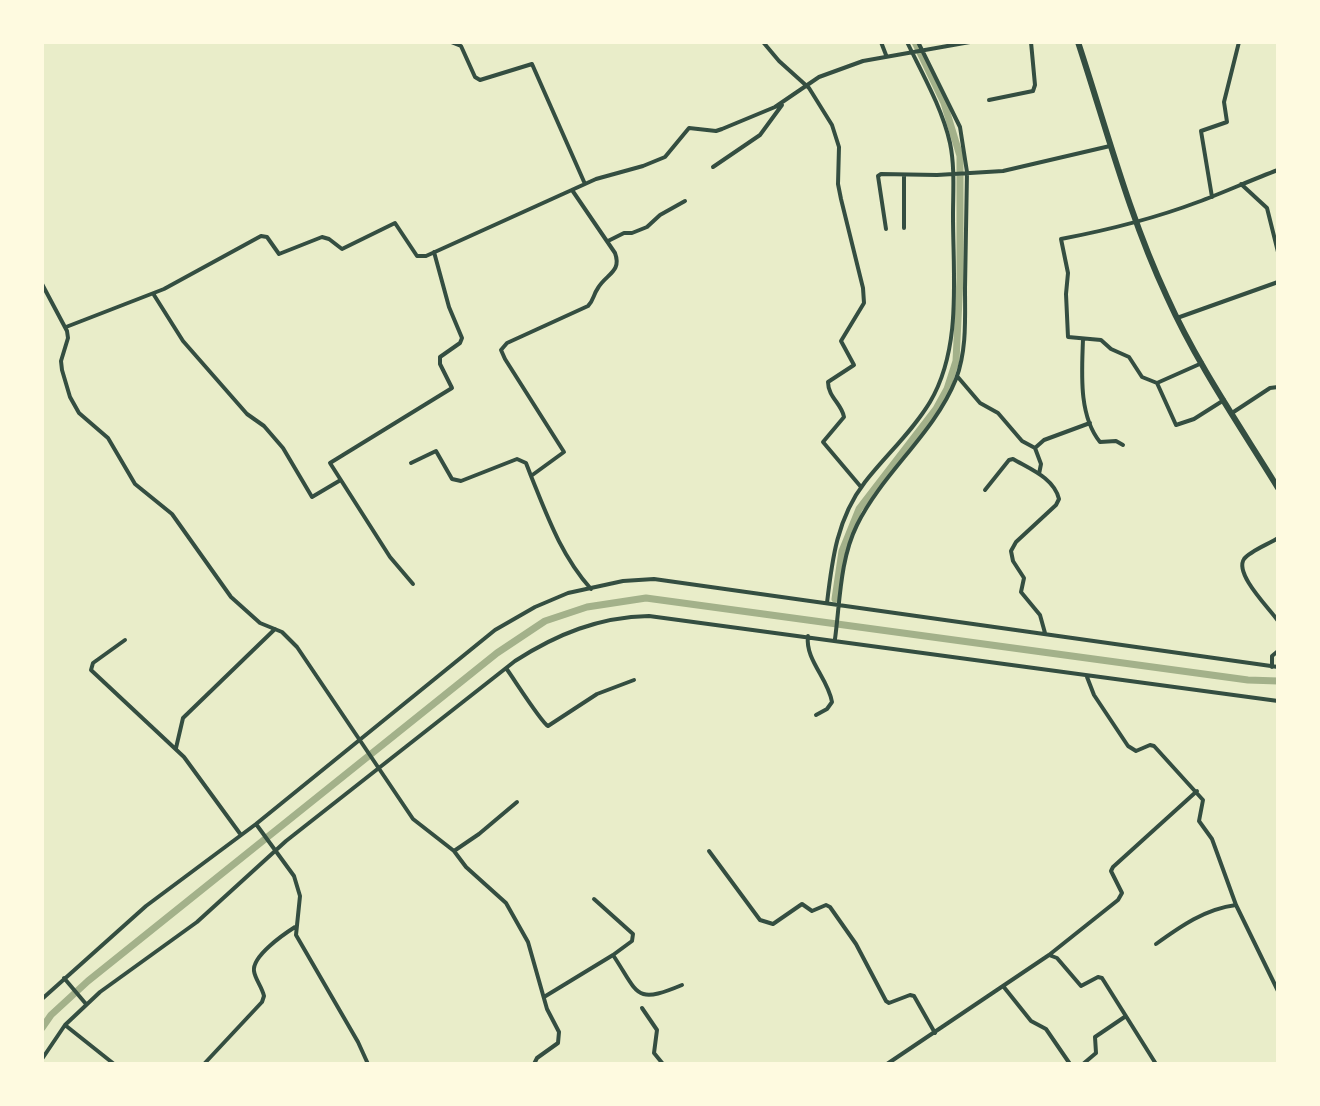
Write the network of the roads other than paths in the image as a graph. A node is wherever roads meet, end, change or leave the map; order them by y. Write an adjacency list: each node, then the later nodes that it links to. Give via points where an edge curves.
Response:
1 (451, 42): 21 (street, via 461,46 480,80 532,64)
2 (763, 42): 12 (street)
3 (881, 42): 11 (street)
4 (907, 42): 10 (street)
5 (918, 42): 10 (street)
6 (970, 42): 10 (street)
7 (1031, 42): 13 (street, via 1033,91)
8 (1078, 42): 15 (main road)
9 (1239, 42): 24 (street, via 1224,102 1227,121 1201,131)
10 (916, 50): 11 (street); 18 (street, via 960,127); 19 (street, via 947,130)
11 (886, 55): 12 (street)
12 (805, 86): 14 (street); 52 (street, via 825,111 839,147 838,184 864,303 841,341 854,365 828,382 843,420 823,443)
13 (989, 100)
14 (784, 102): 16 (street, via 760,135); 21 (street, via 716,131 689,128 665,157)
15 (1112, 145): 18 (street, via 1003,171); 26 (main road)
16 (713, 167)
17 (1278, 170): 22 (street)
18 (965, 172): 19 (street); 39 (street, via 964,343)
19 (954, 173): 20 (street); 47 (street, via 952,323 945,368)
20 (904, 175): 27 (street); 28 (street, via 878,176)
21 (585, 184): 23 (street)
22 (1241, 184): 24 (street); 31 (street, via 1267,208)
23 (572, 190): 29 (street); 30 (street)
24 (1212, 197): 26 (street)
25 (685, 201): 29 (street, via 647,227)
26 (1137, 222): 35 (main road); 37 (street, via 1061,239 1068,273 1067,335)
27 (904, 228)
28 (886, 229)
29 (608, 241): 50 (street, via 617,265 596,289 592,303 501,350 564,452)
30 (434, 252): 34 (street, via 417,256 395,223 342,249 322,237 279,254 264,235); 51 (street, via 462,338 440,357 452,388 330,461)
31 (1278, 252)
32 (1278, 282): 35 (street)
33 (42, 284): 36 (street)
34 (153, 294): 36 (street); 51 (street, via 183,341 283,448 310,495)
35 (1177, 318): 38 (main road)
36 (66, 327): 61 (street, via 62,370 79,413 108,438 135,484 172,514 231,597)
37 (1083, 339): 40 (street, via 1101,340 1129,357 1142,377); 44 (street, via 1082,381)
38 (1202, 363): 40 (street); 42 (main road)
39 (957, 376): 46 (street, via 980,403); 47 (street, via 939,410)
40 (1157, 383): 42 (street, via 1176,425)
41 (1278, 387): 43 (street)
42 (1224, 400): 43 (main road)
43 (1232, 413): 53 (main road)
44 (1090, 423): 45 (street, via 1100,442); 46 (street)
45 (1123, 445)
46 (1035, 448): 49 (street)
47 (894, 459): 52 (street); 59 (street, via 855,529)
48 (411, 463): 50 (street, via 436,451 452,479 461,481 517,459 526,463)
49 (1039, 474): 54 (street, via 1011,459); 62 (street, via 1059,499 1016,542 1011,556 1024,578 1021,592 1040,615)
50 (531, 476): 57 (street, via 551,528)
51 (339, 481): 56 (street)
52 (861, 487): 58 (street, via 838,535)
53 (1278, 488)
54 (985, 490)
55 (1278, 538): 60 (street, via 1242,565 1246,581)
56 (413, 584)
57 (591, 589): 58 (street, via 654,579); 73 (street, via 550,600 495,630)
58 (827, 603): 59 (street)
59 (839, 605): 62 (street); 65 (street)
60 (1278, 621)
61 (275, 629): 73 (street, via 297,647); 74 (street, via 183,718)
62 (1045, 633): 67 (street)
63 (808, 636): 65 (street); 68 (street, via 630,616 573,630); 72 (street, via 808,651 832,702)
64 (125, 640): 74 (street, via 91,670)
65 (835, 640): 69 (street)
66 (1278, 651): 67 (street, via 1272,656)
67 (1275, 667)
68 (506, 668): 70 (street, via 548,726 597,694); 75 (street)
69 (1087, 676): 71 (street); 76 (street, via 1128,746 1136,751 1154,746)
70 (634, 680)
71 (1278, 701)
72 (816, 715)
73 (361, 740): 75 (street); 78 (street)
74 (176, 748): 79 (street)
75 (379, 770): 80 (street); 81 (street, via 413,819)
76 (1197, 791): 84 (street, via 1204,803 1199,821 1212,839); 88 (street, via 1113,867 1121,897)
77 (517, 802): 81 (street)
78 (256, 824): 79 (street); 80 (street)
79 (241, 835): 89 (street, via 155,898)
80 (276, 850): 85 (street, via 298,884); 95 (street, via 197,922)
81 (454, 851): 93 (street, via 500,896 520,925)
82 (709, 851): 99 (street, via 765,923 773,924 802,904 812,911 830,907 883,998 889,1003 914,996)
83 (594, 899): 87 (street, via 633,934 632,941)
84 (1236, 905): 86 (street, via 1189,921); 92 (street)
85 (295, 927): 102 (street, via 256,962 262,1002); 103 (street)
86 (1156, 944)
87 (613, 955): 90 (street, via 646,997); 93 (street)
88 (1049, 955): 91 (street); 97 (street, via 1081,986 1102,978)
89 (66, 980): 94 (street); 95 (street)
90 (682, 985)
91 (1003, 986): 99 (street); 107 (street, via 1031,1021 1046,1029)
92 (1278, 991)
93 (544, 997): 104 (street, via 560,1039)
94 (42, 999)
95 (84, 1001): 98 (street)
96 (642, 1008): 105 (street, via 657,1030 654,1053)
97 (1126, 1016): 108 (street, via 1095,1037 1096,1053); 109 (street)
98 (65, 1025): 100 (street); 101 (street)
99 (935, 1033): 106 (street)
100 (42, 1059)
101 (114, 1064)
102 (204, 1064)
103 (368, 1064)
104 (534, 1064)
105 (663, 1064)
106 (887, 1064)
107 (1070, 1064)
108 (1083, 1064)
109 (1156, 1064)

